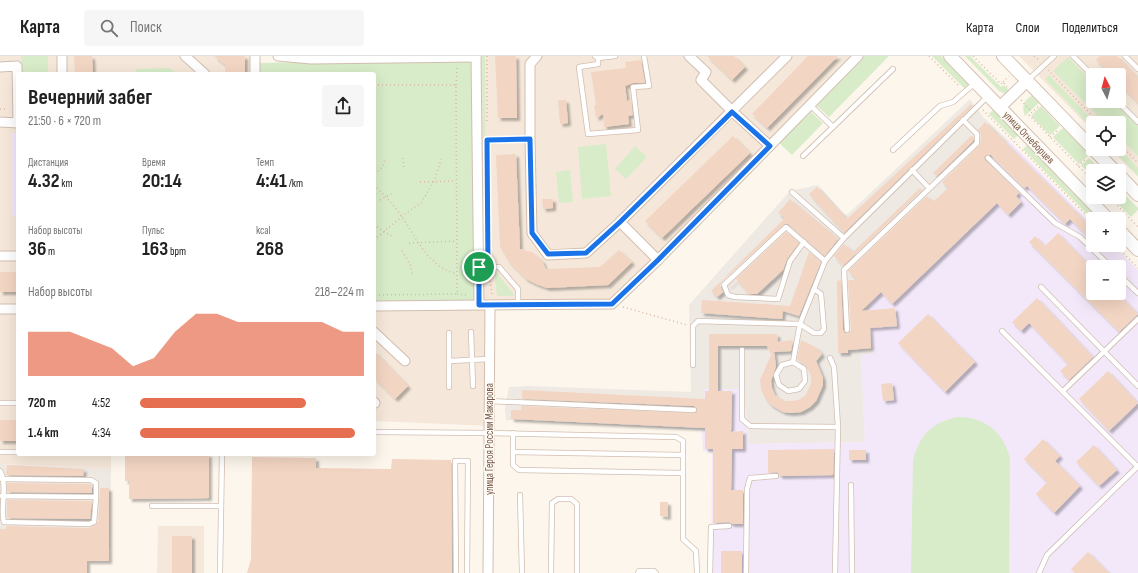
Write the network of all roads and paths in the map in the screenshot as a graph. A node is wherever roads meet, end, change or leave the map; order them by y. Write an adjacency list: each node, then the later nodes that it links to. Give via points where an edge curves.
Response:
1 (62, 56): 29 (street)
2 (185, 56): 30 (street)
3 (255, 56): 31 (street)
4 (278, 56): 22 (street, via 311,59)
5 (487, 56): 51 (path)
6 (537, 56): 55 (street, via 530,64)
7 (615, 56): 21 (lane)
8 (644, 56): 21 (lane, via 649,86 633,87 638,130 588,134 579,67 598,64)
9 (689, 56): 44 (street, via 706,72 701,80)
10 (787, 56): 44 (street)
11 (858, 56): 40 (street)
12 (929, 56): 36 (path)
13 (950, 56): 33 (main road, улица Огнеборцев)
14 (973, 56): 37 (path)
15 (1003, 56): 32 (main road)
16 (1034, 56): 23 (path)
17 (1054, 56): 23 (lane)
18 (1073, 56): 26 (lane)
19 (1125, 56): 27 (lane)
20 (476, 57): 22 (street); 112 (street)
21 (596, 57)
22 (457, 58): 35 (path)
23 (1044, 66): 32 (lane); 46 (path)
24 (0, 67): 28 (street, via 17,66)
25 (893, 69): 53 (lane)
26 (1086, 69)
27 (1138, 69)
28 (17, 72)
29 (62, 72)
30 (203, 72)
31 (255, 72)
32 (1027, 81): 37 (street); 57 (main road)
33 (976, 82): 36 (lane); 38 (main road, улица Огнеборцев)
34 (376, 85): 35 (path)
35 (456, 85): 77 (path)
36 (965, 92): 59 (lane, via 953,102 940,106)
37 (1014, 94): 42 (street); 45 (path)
38 (989, 96): 41 (lane); 42 (main road, улица Огнеборцев)
39 (1041, 104): 45 (path)
40 (810, 105): 53 (lane); 58 (street)
41 (978, 106): 47 (lane); 89 (path)
42 (1000, 107): 88 (main road, улица Огнеборцев)
43 (1124, 108): 49 (lane)
44 (732, 112): 58 (street); 92 (street)
45 (1032, 112): 54 (path, via 1029,115)
46 (1093, 116)
47 (963, 120): 72 (lane); 81 (lane, via 977,134 977,143)
48 (0, 122): 50 (street)
49 (1138, 122)
50 (16, 123)
51 (487, 125)
52 (1062, 126): 54 (path)
53 (833, 127): 61 (lane)
54 (1050, 137): 70 (path)
55 (530, 139): 56 (path); 92 (street, via 532,233 548,254 586,253)
56 (487, 140)
57 (1086, 145)
58 (770, 146): 109 (street)
59 (893, 150)
60 (1126, 150): 68 (path)
61 (803, 156)
62 (1087, 156): 70 (path)
63 (1098, 156): 69 (main road)
64 (385, 158): 73 (path, via 384,165)
65 (404, 158): 71 (path)
66 (442, 158): 76 (path)
67 (988, 158): 110 (lane, via 1054,223 1080,237)
68 (1138, 163)
69 (1107, 164)
70 (1078, 166): 74 (path)
71 (404, 170)
72 (912, 170): 81 (lane); 99 (lane)
73 (376, 172)
74 (1086, 174)
75 (488, 177): 91 (path)
76 (434, 181): 77 (path); 78 (path); 90 (path, via 421,203)
77 (457, 181): 100 (path)
78 (420, 182)
79 (1126, 182): 84 (main road)
80 (376, 187): 85 (path)
81 (929, 188): 131 (lane, via 844,270)
82 (792, 192): 99 (lane)
83 (393, 193): 85 (path)
84 (1138, 195)
85 (385, 197): 86 (path); 90 (path)
86 (380, 200)
87 (1115, 204): 94 (path)
88 (1101, 212)
89 (1086, 215)
90 (401, 216): 95 (path); 103 (path)
91 (488, 221)
92 (620, 222): 109 (street)
93 (378, 227): 95 (path)
94 (1138, 227)
95 (384, 231): 96 (path); 98 (path)
96 (393, 237)
97 (1126, 237): 104 (main road)
98 (376, 238)
99 (844, 238): 111 (lane)
100 (457, 241): 103 (path); 114 (path)
101 (804, 242): 101 (lane, via 786,227 724,285 728,295 778,299 790,260); 111 (lane)
102 (409, 243): 103 (path)
103 (418, 243): 114 (path, via 434,262)
104 (1138, 250)
105 (402, 251): 115 (path, via 411,266)
106 (1122, 252): 113 (path)
107 (0, 256): 108 (street)
108 (16, 256)
109 (658, 260): 123 (street)
110 (1104, 260)
111 (825, 261): 118 (lane)
112 (483, 267): 121 (path, via 492,296); 122 (lane, via 499,267 518,289); 124 (street)
113 (1138, 268)
114 (457, 274): 120 (path, via 457,294)
115 (412, 276)
116 (1126, 282): 119 (lane)
117 (1041, 287): 137 (lane)
118 (814, 289): 129 (lane); 129 (lane, via 821,294 824,329 821,333 814,333)
119 (1138, 293)
120 (376, 295)
121 (490, 304): 122 (street); 124 (street); 140 (street, улица Героя России Макарова)
122 (518, 304): 123 (street)
123 (612, 304): 130 (path)
124 (479, 305): 125 (street)
125 (376, 306)
126 (0, 309): 127 (street)
127 (16, 309)
128 (1138, 319): 137 (lane)
129 (800, 324): 130 (lane, via 698,321); 143 (lane)
130 (693, 326): 144 (lane)
131 (847, 330)
132 (1002, 331): 148 (lane)
133 (449, 332): 142 (lane)
134 (471, 332): 139 (lane)
135 (376, 334): 141 (street)
136 (742, 350): 153 (lane, via 742,419 750,426)
137 (1104, 352): 146 (lane); 148 (lane)
138 (830, 358): 153 (lane, via 834,367)
139 (472, 359): 140 (lane); 142 (lane); 145 (lane)
140 (489, 359): 149 (street, улица Героя России Макарова)
141 (405, 361)
142 (449, 361): 147 (lane)
143 (793, 362): 143 (lane, via 782,365 776,374 779,385 788,391 799,389 805,381 804,369)
144 (693, 365)
145 (473, 386)
146 (1138, 386)
147 (449, 387)
148 (1063, 391): 162 (lane)
149 (489, 401): 152 (lane); 155 (street, улица Героя России Макарова)
150 (0, 403): 151 (lane)
151 (16, 403)
152 (694, 410)
153 (838, 427): 186 (lane)
154 (376, 432): 155 (lane)
155 (489, 432): 156 (lane); 177 (street, улица Героя России Макарова)
156 (513, 433): 159 (lane); 160 (lane, via 676,437 683,441)
157 (0, 452): 158 (lane)
158 (16, 452)
159 (513, 452): 160 (lane); 164 (lane, via 513,465 519,470)
160 (683, 455): 164 (lane)
161 (222, 456): 172 (lane)
162 (1138, 466): 188 (lane, via 1047,555)
163 (0, 471): 166 (lane)
164 (683, 473): 183 (lane, via 683,539 696,551)
165 (776, 476): 185 (lane, via 750,478 747,489)
166 (2, 479): 169 (lane); 170 (lane, via 91,480 96,483)
167 (851, 485): 187 (lane)
168 (520, 495): 178 (lane)
169 (2, 496): 170 (lane); 170 (lane, via 2,520 8,523 92,523 95,518)
170 (96, 497)
171 (152, 506): 172 (lane)
172 (221, 506): 174 (lane)
173 (729, 526): 184 (lane, via 711,527)
174 (220, 573)
175 (456, 573): 176 (lane, via 455,461 468,461)
176 (467, 573)
177 (488, 573)
178 (522, 573)
179 (551, 573): 180 (lane, via 552,503 558,499 571,499 577,504)
180 (577, 573)
181 (638, 573): 182 (lane)
182 (656, 573)
183 (697, 573)
184 (710, 573)
185 (746, 573)
186 (835, 573)
187 (852, 573)
188 (1039, 573)

